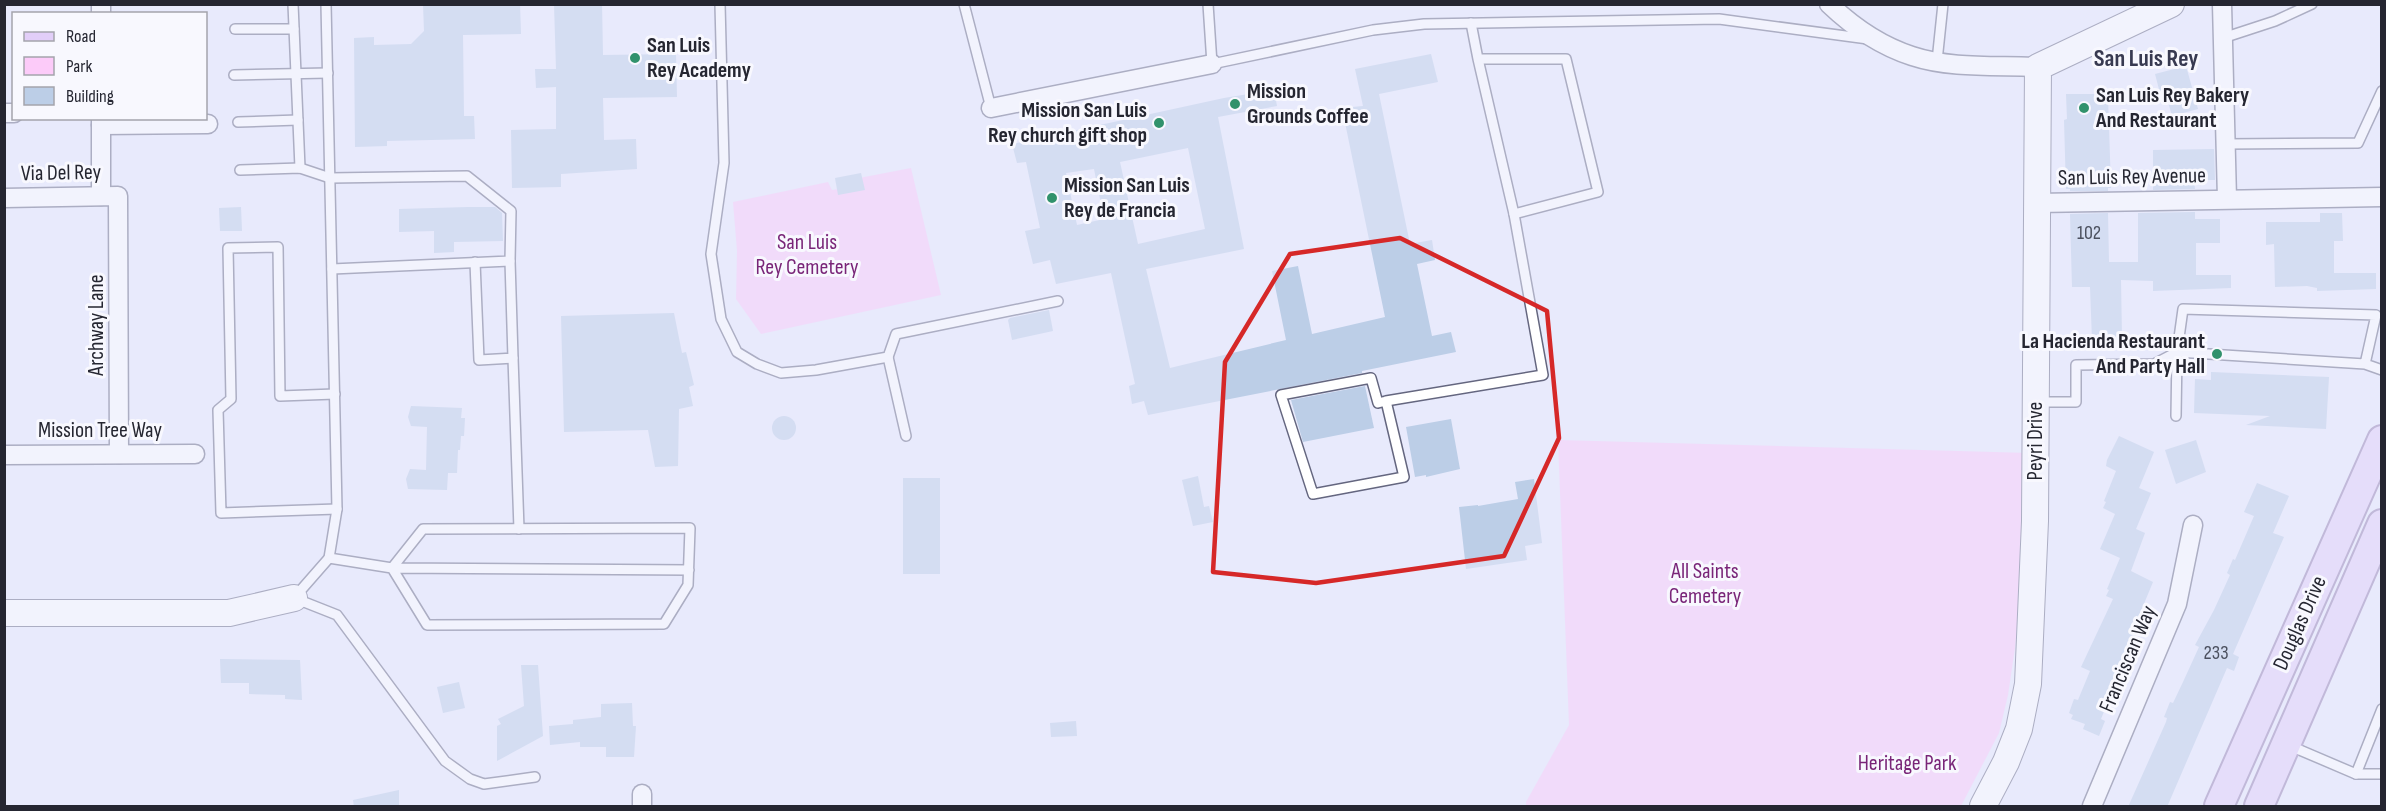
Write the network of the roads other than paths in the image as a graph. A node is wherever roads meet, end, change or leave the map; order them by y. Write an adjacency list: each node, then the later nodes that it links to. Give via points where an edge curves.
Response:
1 (293, 4): 13 (lane)
2 (326, 4): 20 (lane)
3 (720, 4): 44 (lane, via 724,163 711,254 721,319 737,352 781,373)
4 (964, 4): 24 (lane)
5 (1208, 4): 18 (lane)
6 (1829, 4): 15 (street)
7 (1942, 4): 17 (lane)
8 (2170, 4): 19 (street)
9 (2222, 4): 14 (street, San Luis Rey Avenue)
10 (2312, 4): 14 (lane)
11 (1472, 23): 15 (lane, via 1719,19); 16 (lane); 18 (lane, via 1373,30)
12 (235, 29): 13 (lane)
13 (294, 29): 21 (lane)
14 (2223, 38): 29 (street, San Luis Rey Avenue)
15 (1879, 40): 17 (street, via 1912,56)
16 (1478, 59): 38 (lane); 38 (lane, via 1566,59 1598,192)
17 (1937, 61): 19 (street)
18 (1212, 64): 24 (street)
19 (2038, 67): 37 (street, Peyri Drive)
20 (328, 73): 21 (lane); 32 (lane)
21 (296, 74): 22 (lane); 25 (lane)
22 (234, 75)
23 (2382, 91): 29 (lane, via 2358,142)
24 (992, 108)
25 (298, 120): 27 (lane); 30 (lane)
26 (101, 122): 28 (street); 33 (street, Archway Lane)
27 (238, 122)
28 (208, 124)
29 (2226, 144): 36 (street, San Luis Rey Avenue)
30 (300, 168): 31 (lane); 32 (lane)
31 (240, 170)
32 (330, 178): 39 (lane, via 467,176 511,211); 41 (lane)
33 (110, 196): 35 (street, Via Del Rey); 54 (street, Archway Lane)
34 (2382, 197): 36 (street, San Luis Rey Avenue)
35 (4, 198)
36 (2227, 199): 37 (street, San Luis Rey Avenue)
37 (2037, 203): 50 (street, Peyri Drive)
38 (1514, 214): 49 (lane, via 1543,375)
39 (510, 261): 40 (lane); 45 (lane)
40 (475, 262): 41 (lane); 45 (lane, via 479,360)
41 (332, 269): 48 (lane)
42 (1058, 301): 44 (lane, via 896,334)
43 (2177, 352): 46 (lane); 46 (lane, via 2183,309 2376,315); 50 (lane, via 2154,364 2076,365 2076,402); 51 (lane)
44 (888, 357): 52 (lane)
45 (513, 358): 60 (lane)
46 (2365, 364): 47 (lane)
47 (2382, 370)
48 (335, 394): 57 (lane); 57 (lane, via 280,396 278,247 228,248 231,399 218,410 221,513)
49 (1386, 401): 49 (lane, via 1404,477 1313,494 1281,395 1371,378 1378,403)
50 (2036, 402): 72 (street, Peyri Drive, via 2028,684 2019,729)
51 (2176, 416)
52 (906, 436)
53 (2382, 440): 64 (main road, Douglas Drive)
54 (119, 454): 55 (street, Mission Tree Way); 56 (street, Mission Tree Way)
55 (195, 454)
56 (4, 455)
57 (337, 509): 61 (lane)
58 (2381, 520): 68 (main road, Douglas Drive)
59 (2193, 525): 73 (street, Franciscan Way, via 2177,604)
60 (519, 529): 62 (lane, via 423,529); 63 (lane, via 690,528)
61 (329, 558): 62 (lane); 65 (lane)
62 (392, 568): 63 (lane); 63 (lane, via 427,625 664,624 688,585)
63 (689, 570)
64 (2319, 581): 68 (main road, via 2314,625 2276,722); 74 (main road, Douglas Drive)
65 (294, 598): 66 (street, via 229,613); 71 (lane, via 337,615 445,761 484,784)
66 (4, 612)
67 (2382, 709): 69 (lane)
68 (2286, 744): 69 (lane); 75 (main road, Douglas Drive)
69 (2355, 774): 70 (lane)
70 (2382, 774)
71 (535, 777)
72 (1983, 807)
73 (2092, 807)
74 (2219, 807)
75 (2259, 807)

